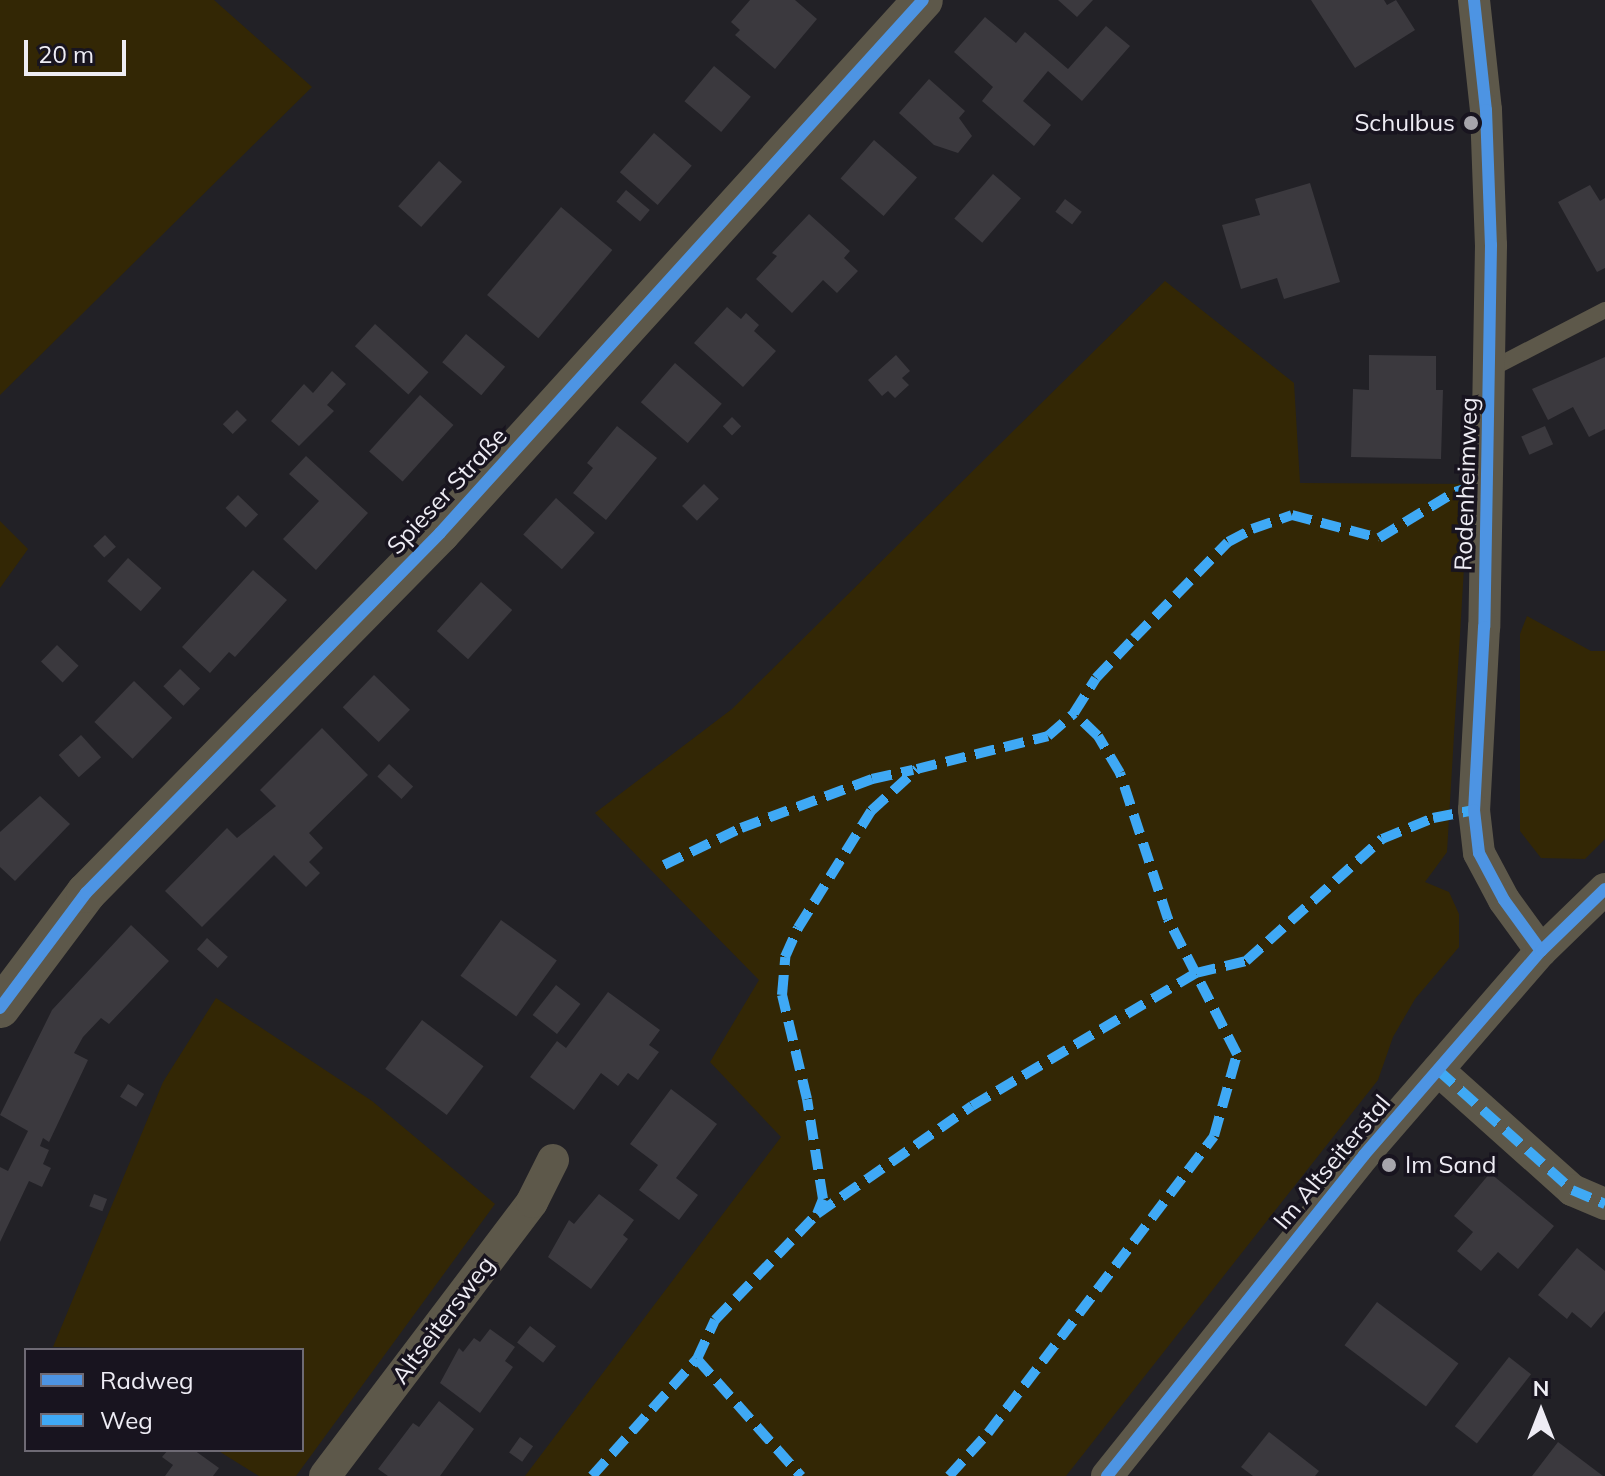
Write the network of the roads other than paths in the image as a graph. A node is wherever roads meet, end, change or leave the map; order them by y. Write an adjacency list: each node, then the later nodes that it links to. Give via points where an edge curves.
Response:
1 (923, 0): 7 (street, Spieser Straße, via 440,533 86,893)
2 (1474, 0): 4 (street, Rodenheimweg, via 1486,110)
3 (1605, 310): 4 (lane, Rodenheimweg)
4 (1491, 369): 6 (street, Rodenheimweg, via 1474,810 1479,853 1504,900)
5 (1605, 889): 6 (street, Im Altseiterstal)
6 (1541, 951): 8 (street, Im Altseiterstal)
7 (0, 1008)
8 (1438, 1070): 10 (street, via 1572,1190); 12 (street, Im Altseiterstal)
9 (553, 1160): 11 (street, Altseitersweg, via 532,1202)
10 (1605, 1204)
11 (325, 1476)
12 (1107, 1476)

